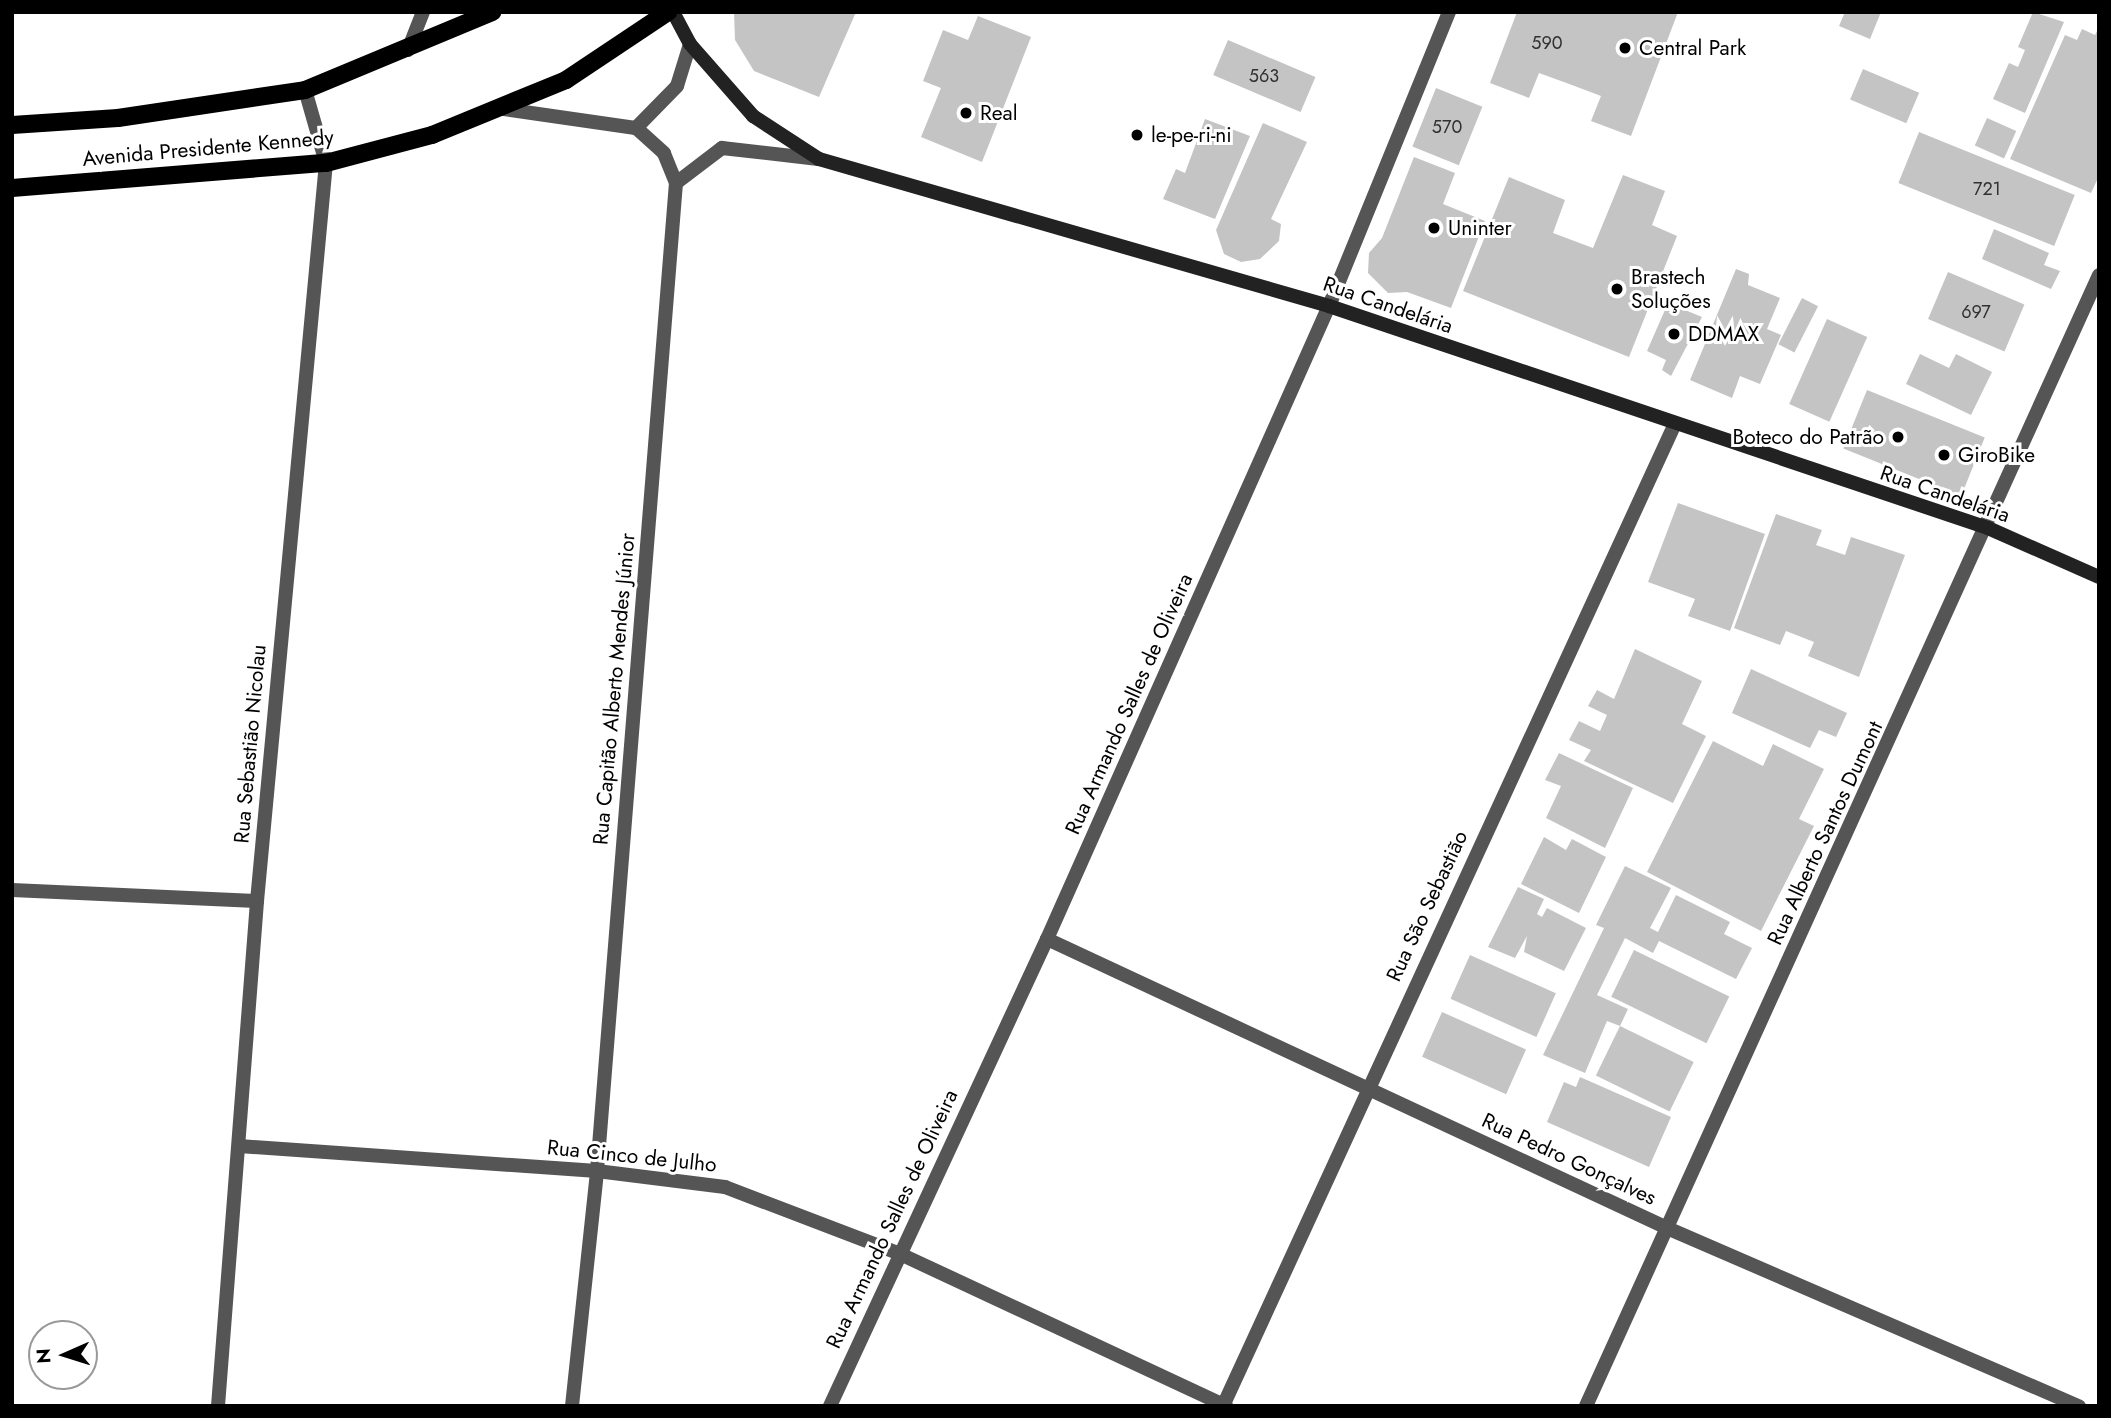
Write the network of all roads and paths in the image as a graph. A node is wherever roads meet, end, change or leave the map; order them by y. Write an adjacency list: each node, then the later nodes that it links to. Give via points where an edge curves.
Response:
1 (423, 12): 6 (street)
2 (492, 12): 6 (main road, Avenida Presidente Kennedy)
3 (670, 12): 5 (street); 8 (main road, Avenida Presidente Kennedy, via 566,80)
4 (1449, 12): 16 (street, Rua Armando Salles de Oliveira)
5 (690, 44): 10 (street, via 677,86); 11 (street, Rua Candelária, via 753,116)
6 (408, 50): 7 (main road, Avenida Presidente Kennedy)
7 (305, 90): 9 (main road, Avenida Presidente Kennedy, via 118,118); 12 (street, Rua Sebastião Nicolau)
8 (497, 108): 10 (street); 12 (main road, Avenida Presidente Kennedy, via 432,135)
9 (12, 125)
10 (636, 128): 13 (street, Rua Capitão Alberto Mendes Júnior, via 664,153)
11 (819, 159): 13 (street, via 754,147 722,148); 16 (street, Rua Candelária)
12 (326, 163): 14 (main road, Avenida Presidente Kennedy); 21 (street, Rua Sebastião Nicolau)
13 (676, 183): 25 (street, Rua Capitão Alberto Mendes Júnior)
14 (12, 188)
15 (2099, 275): 18 (street, Rua Alberto Santos Dumont)
16 (1329, 306): 17 (street, Rua Candelária); 22 (street, Rua Armando Salles de Oliveira)
17 (1674, 426): 18 (street, Rua Candelária); 23 (street, Rua São Sebastião)
18 (1988, 528): 19 (street, Rua Candelária); 26 (street, Rua Alberto Santos Dumont)
19 (2099, 577)
20 (12, 890): 21 (street)
21 (257, 901): 24 (street, Rua Sebastião Nicolau)
22 (1047, 939): 23 (street, Rua Pedro Gonçalves); 27 (street, Rua Armando Salles de Oliveira)
23 (1366, 1087): 26 (street, Rua Pedro Gonçalves); 28 (street, Rua São Sebastião)
24 (239, 1146): 25 (street, Rua Cinco de Julho); 29 (street, Rua Sebastião Nicolau)
25 (597, 1171): 27 (street, Rua Cinco de Julho, via 724,1187); 30 (street, Rua Capitão Alberto Mendes Júnior)
26 (1667, 1228): 32 (street, Rua Alberto Santos Dumont); 33 (street, Rua Pedro Gonçalves)
27 (898, 1253): 28 (street, Rua Cinco de Julho); 31 (street, Rua Armando Salles de Oliveira)
28 (1224, 1405)
29 (218, 1406)
30 (572, 1406)
31 (830, 1406)
32 (1586, 1406)
33 (2079, 1406)

